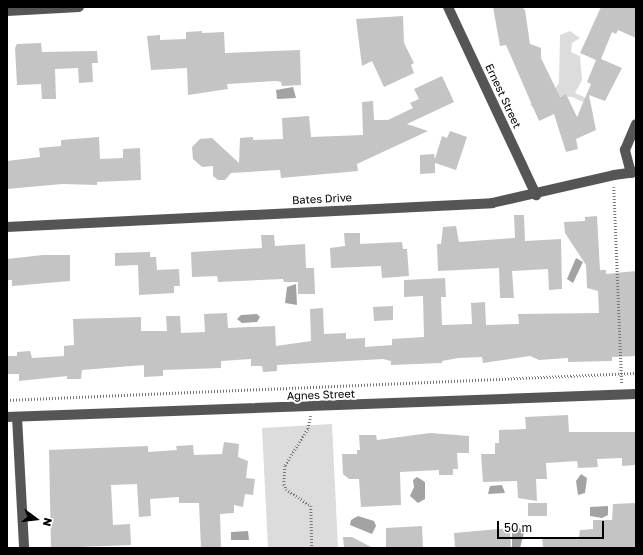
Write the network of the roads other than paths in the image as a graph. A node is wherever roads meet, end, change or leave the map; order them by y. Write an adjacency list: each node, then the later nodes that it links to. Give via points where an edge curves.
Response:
1 (79, 7): 3 (street)
2 (448, 7): 6 (street, Ernest Street)
3 (7, 11)
4 (636, 124): 5 (street, via 625,150)
5 (633, 173): 6 (street, Bates Drive, via 614,174)
6 (536, 195): 7 (street, Bates Drive, via 492,203)
7 (7, 227)
8 (636, 394): 10 (street, Agnes Street)
9 (7, 417): 10 (street, Agnes Street)
10 (18, 417): 11 (street)
11 (24, 548)

